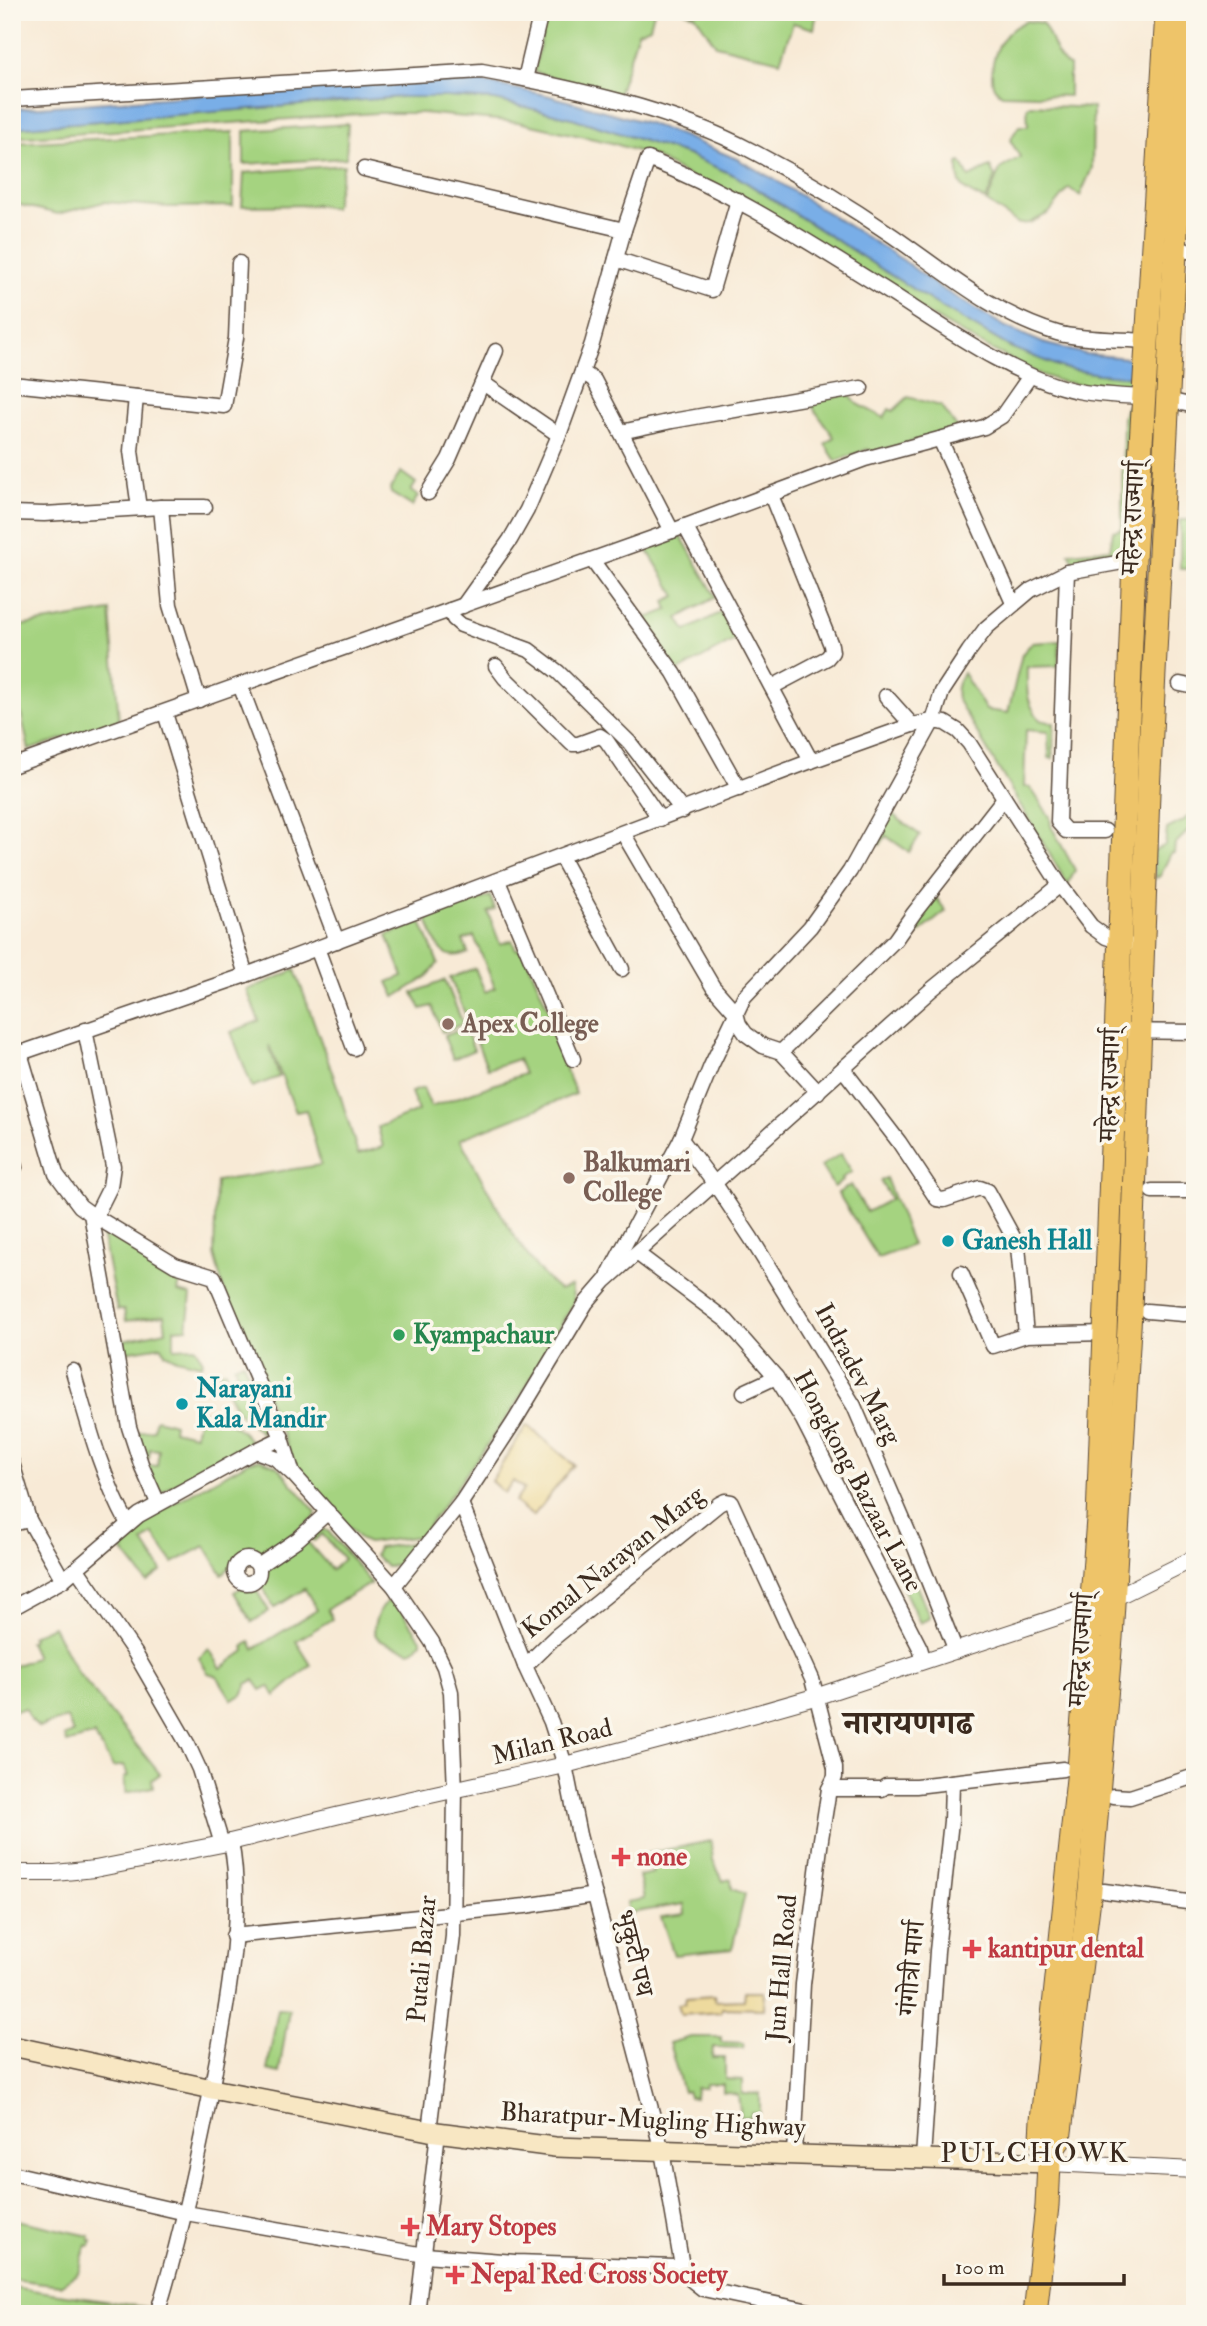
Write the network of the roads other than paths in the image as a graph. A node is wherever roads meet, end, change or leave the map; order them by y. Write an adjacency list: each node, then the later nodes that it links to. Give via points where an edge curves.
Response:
1 (541, 12): 5 (street)
2 (1167, 12): 14 (highway, महेन्द्र राज्मार्ग्)
3 (1187, 12): 4 (highway, महेन्द्र राज्मार्ग्)
4 (1190, 68): 8 (highway, महेन्द्र राज्मार्ग्)
5 (525, 79): 6 (street, via 482,71); 14 (street, via 622,102 710,131 751,150 1021,320 1059,334)
6 (12, 99)
7 (364, 169): 10 (street)
8 (1187, 171): 11 (highway, महेन्द्र राज्मार्ग्)
9 (738, 200): 10 (street, via 648,159); 12 (street, via 712,290); 17 (street)
10 (624, 230): 12 (street)
11 (1185, 251): 22 (highway, महेन्द्र राज्मार्ग्)
12 (616, 259): 16 (street)
13 (239, 263): 23 (street, via 236,338 224,406)
14 (1146, 345): 21 (highway, महेन्द्र राज्मार्ग्)
15 (496, 351): 18 (street)
16 (582, 372): 25 (street, via 594,380); 26 (street)
17 (1030, 376): 21 (street, via 1077,391); 27 (street, via 994,423)
18 (483, 383): 26 (street); 28 (street, via 449,459)
19 (12, 384): 23 (street)
20 (861, 388): 25 (street)
21 (1142, 392): 36 (highway, महेन्द्र राज्मार्ग्)
22 (1167, 395): 24 (street); 61 (highway, महेन्द्र राज्मार्ग्)
23 (136, 397): 32 (street, via 131,451)
24 (1195, 406)
25 (621, 432): 34 (street)
26 (559, 435): 39 (street, via 510,540)
27 (940, 439): 29 (street, via 865,459); 38 (street)
28 (428, 493)
29 (771, 495): 34 (street); 42 (street, via 832,652)
30 (161, 507): 31 (street); 32 (street); 44 (street, via 170,606)
31 (205, 507)
32 (139, 508): 33 (street)
33 (12, 513)
34 (679, 529): 35 (street); 42 (street)
35 (592, 559): 39 (street); 50 (street, via 674,673)
36 (1134, 560): 37 (street); 60 (highway, महेन्द्र राज्मार्ग्)
37 (1067, 572): 38 (street); 54 (street, via 1058,822 1066,831)
38 (1013, 603): 46 (street, via 969,651 942,692)
39 (456, 608): 41 (street); 52 (street, via 454,619 461,625 529,650 558,672 629,742)
40 (496, 666): 53 (street, via 572,744 600,736 606,740)
41 (240, 685): 44 (street); 59 (street)
42 (772, 687): 48 (street)
43 (886, 696): 47 (street)
44 (199, 700): 45 (street)
45 (165, 713): 49 (street); 64 (street)
46 (933, 721): 47 (street); 51 (street, via 958,731); 65 (street, via 844,880 810,927 744,997)
47 (912, 725): 48 (street)
48 (811, 761): 50 (street)
49 (12, 765)
50 (739, 789): 52 (street)
51 (1004, 798): 58 (street); 71 (street, via 895,940)
52 (682, 811): 53 (street)
53 (660, 819): 55 (street)
54 (1105, 831)
55 (623, 833): 56 (street); 65 (street, via 713,987)
56 (561, 857): 57 (street); 63 (street)
57 (498, 881): 59 (street); 73 (street)
58 (1060, 885): 60 (street, via 1091,926); 74 (street)
59 (337, 940): 62 (street)
60 (1118, 943): 61 (street); 67 (highway, महेन्द्र राज्मार्ग्)
61 (1142, 946): 68 (highway, महेन्द्र राज्मार्ग्)
62 (317, 948): 64 (street); 70 (street)
63 (622, 969)
64 (246, 975): 66 (street)
65 (736, 1013): 71 (street, via 746,1034); 76 (street)
66 (85, 1030): 72 (street); 80 (street, via 113,1166 110,1187)
67 (1115, 1031): 68 (street); 86 (highway, महेन्द्र राज्मार्ग्)
68 (1139, 1031): 69 (street); 106 (highway, महेन्द्र राज्मार्ग्, via 1130,1311)
69 (1195, 1032)
70 (354, 1048)
71 (781, 1052): 75 (street)
72 (16, 1055): 80 (street, via 56,1174)
73 (573, 1059)
74 (843, 1069): 75 (street); 87 (street, via 937,1199 980,1188 988,1191 1018,1246)
75 (818, 1092): 77 (street)
76 (681, 1139): 77 (street, Indradev Marg); 83 (street)
77 (715, 1184): 81 (street); 108 (street, Indradev Marg, via 854,1406)
78 (1152, 1191): 79 (street)
79 (1195, 1191)
80 (93, 1216): 91 (street, via 175,1265 215,1277); 95 (street, via 130,1427)
81 (638, 1254): 83 (street); 89 (street, Hongkong Bazaar Lane, via 727,1321)
82 (961, 1273): 87 (street, via 991,1344)
83 (605, 1281): 96 (street, via 586,1303)
84 (1147, 1311): 85 (street)
85 (1195, 1313)
86 (1104, 1333): 87 (street); 106 (highway, महेन्द्र राज्मार्ग्, via 1098,1519)
87 (1026, 1335)
88 (73, 1371): 100 (street, via 99,1460)
89 (776, 1377): 90 (street); 109 (street, Hongkong Bazaar Lane, via 803,1420)
90 (744, 1392)
91 (282, 1438): 92 (street); 94 (street)
92 (255, 1451): 94 (street, via 275,1458); 95 (street)
93 (12, 1463): 98 (street)
94 (294, 1475): 97 (street, Putali Bazar)
95 (158, 1503): 100 (street)
96 (461, 1503): 105 (street); 110 (street, भृकुटी पथ)
97 (328, 1512): 102 (street); 105 (street, Putali Bazar)
98 (29, 1520): 99 (street); 104 (street)
99 (12, 1524)
100 (128, 1524): 103 (street)
101 (1195, 1558): 106 (street, Milan Road)
102 (258, 1566)
103 (77, 1569): 104 (street); 119 (street, via 128,1642 188,1745)
104 (63, 1580): 107 (street)
105 (394, 1586): 117 (street, Putali Bazar, via 444,1667 450,1692)
106 (1102, 1602): 108 (street, Milan Road); 132 (highway, महेन्द्र राज्मार्ग्, via 1042,2120 1041,2138)
107 (12, 1608)
108 (956, 1651): 109 (street, Milan Road)
109 (924, 1661): 111 (street, Milan Road)
110 (526, 1666): 111 (street, Komal Narayan Marg, via 664,1546 725,1501 732,1502 764,1569); 112 (street, भृकुटी पथ)
111 (818, 1696): 112 (street, Milan Road); 116 (street, Jun Hall Road, via 835,1768)
112 (565, 1765): 117 (street, Milan Road); 122 (street, भृकुटी पथ)
113 (1062, 1769): 115 (street)
114 (1195, 1776): 118 (street, via 1130,1797)
115 (952, 1782): 116 (street); 131 (street, गंगोत्री मार्ग)
116 (829, 1789): 130 (street, Jun Hall Road, via 803,1984)
117 (455, 1791): 119 (street, Milan Road); 124 (street, Putali Bazar)
118 (1113, 1796)
119 (226, 1843): 120 (street, Milan Road, via 95,1869); 125 (street, via 235,1896)
120 (12, 1873)
121 (1104, 1891): 123 (street)
122 (595, 1895): 124 (street); 129 (street, भृकुटी पथ)
123 (1195, 1903)
124 (453, 1913): 125 (street); 128 (street, Putali Bazar)
125 (233, 1936): 127 (street)
126 (12, 2046): 127 (main road, Bharatpur-Mugling Highway)
127 (212, 2089): 128 (main road, Bharatpur-Mugling Highway); 135 (street)
128 (434, 2131): 129 (main road, Bharatpur-Mugling Highway, via 555,2147); 136 (street, Putali Bazar)
129 (662, 2151): 130 (main road, Bharatpur-Mugling Highway); 137 (street, भृकुटी पथ)
130 (794, 2153): 131 (main road, Bharatpur-Mugling Highway)
131 (923, 2158): 132 (main road, Bharatpur-Mugling Highway)
132 (1049, 2158): 133 (street); 141 (highway, महेन्द्र राज्मार्ग्)
133 (1195, 2170)
134 (12, 2173): 135 (street)
135 (186, 2213): 136 (street); 138 (street)
136 (425, 2255): 137 (street, via 663,2266); 139 (street, Putali Bazar)
137 (683, 2272): 140 (street, via 703,2289)
138 (157, 2314)
139 (417, 2314)
140 (824, 2314)
141 (1035, 2314)

